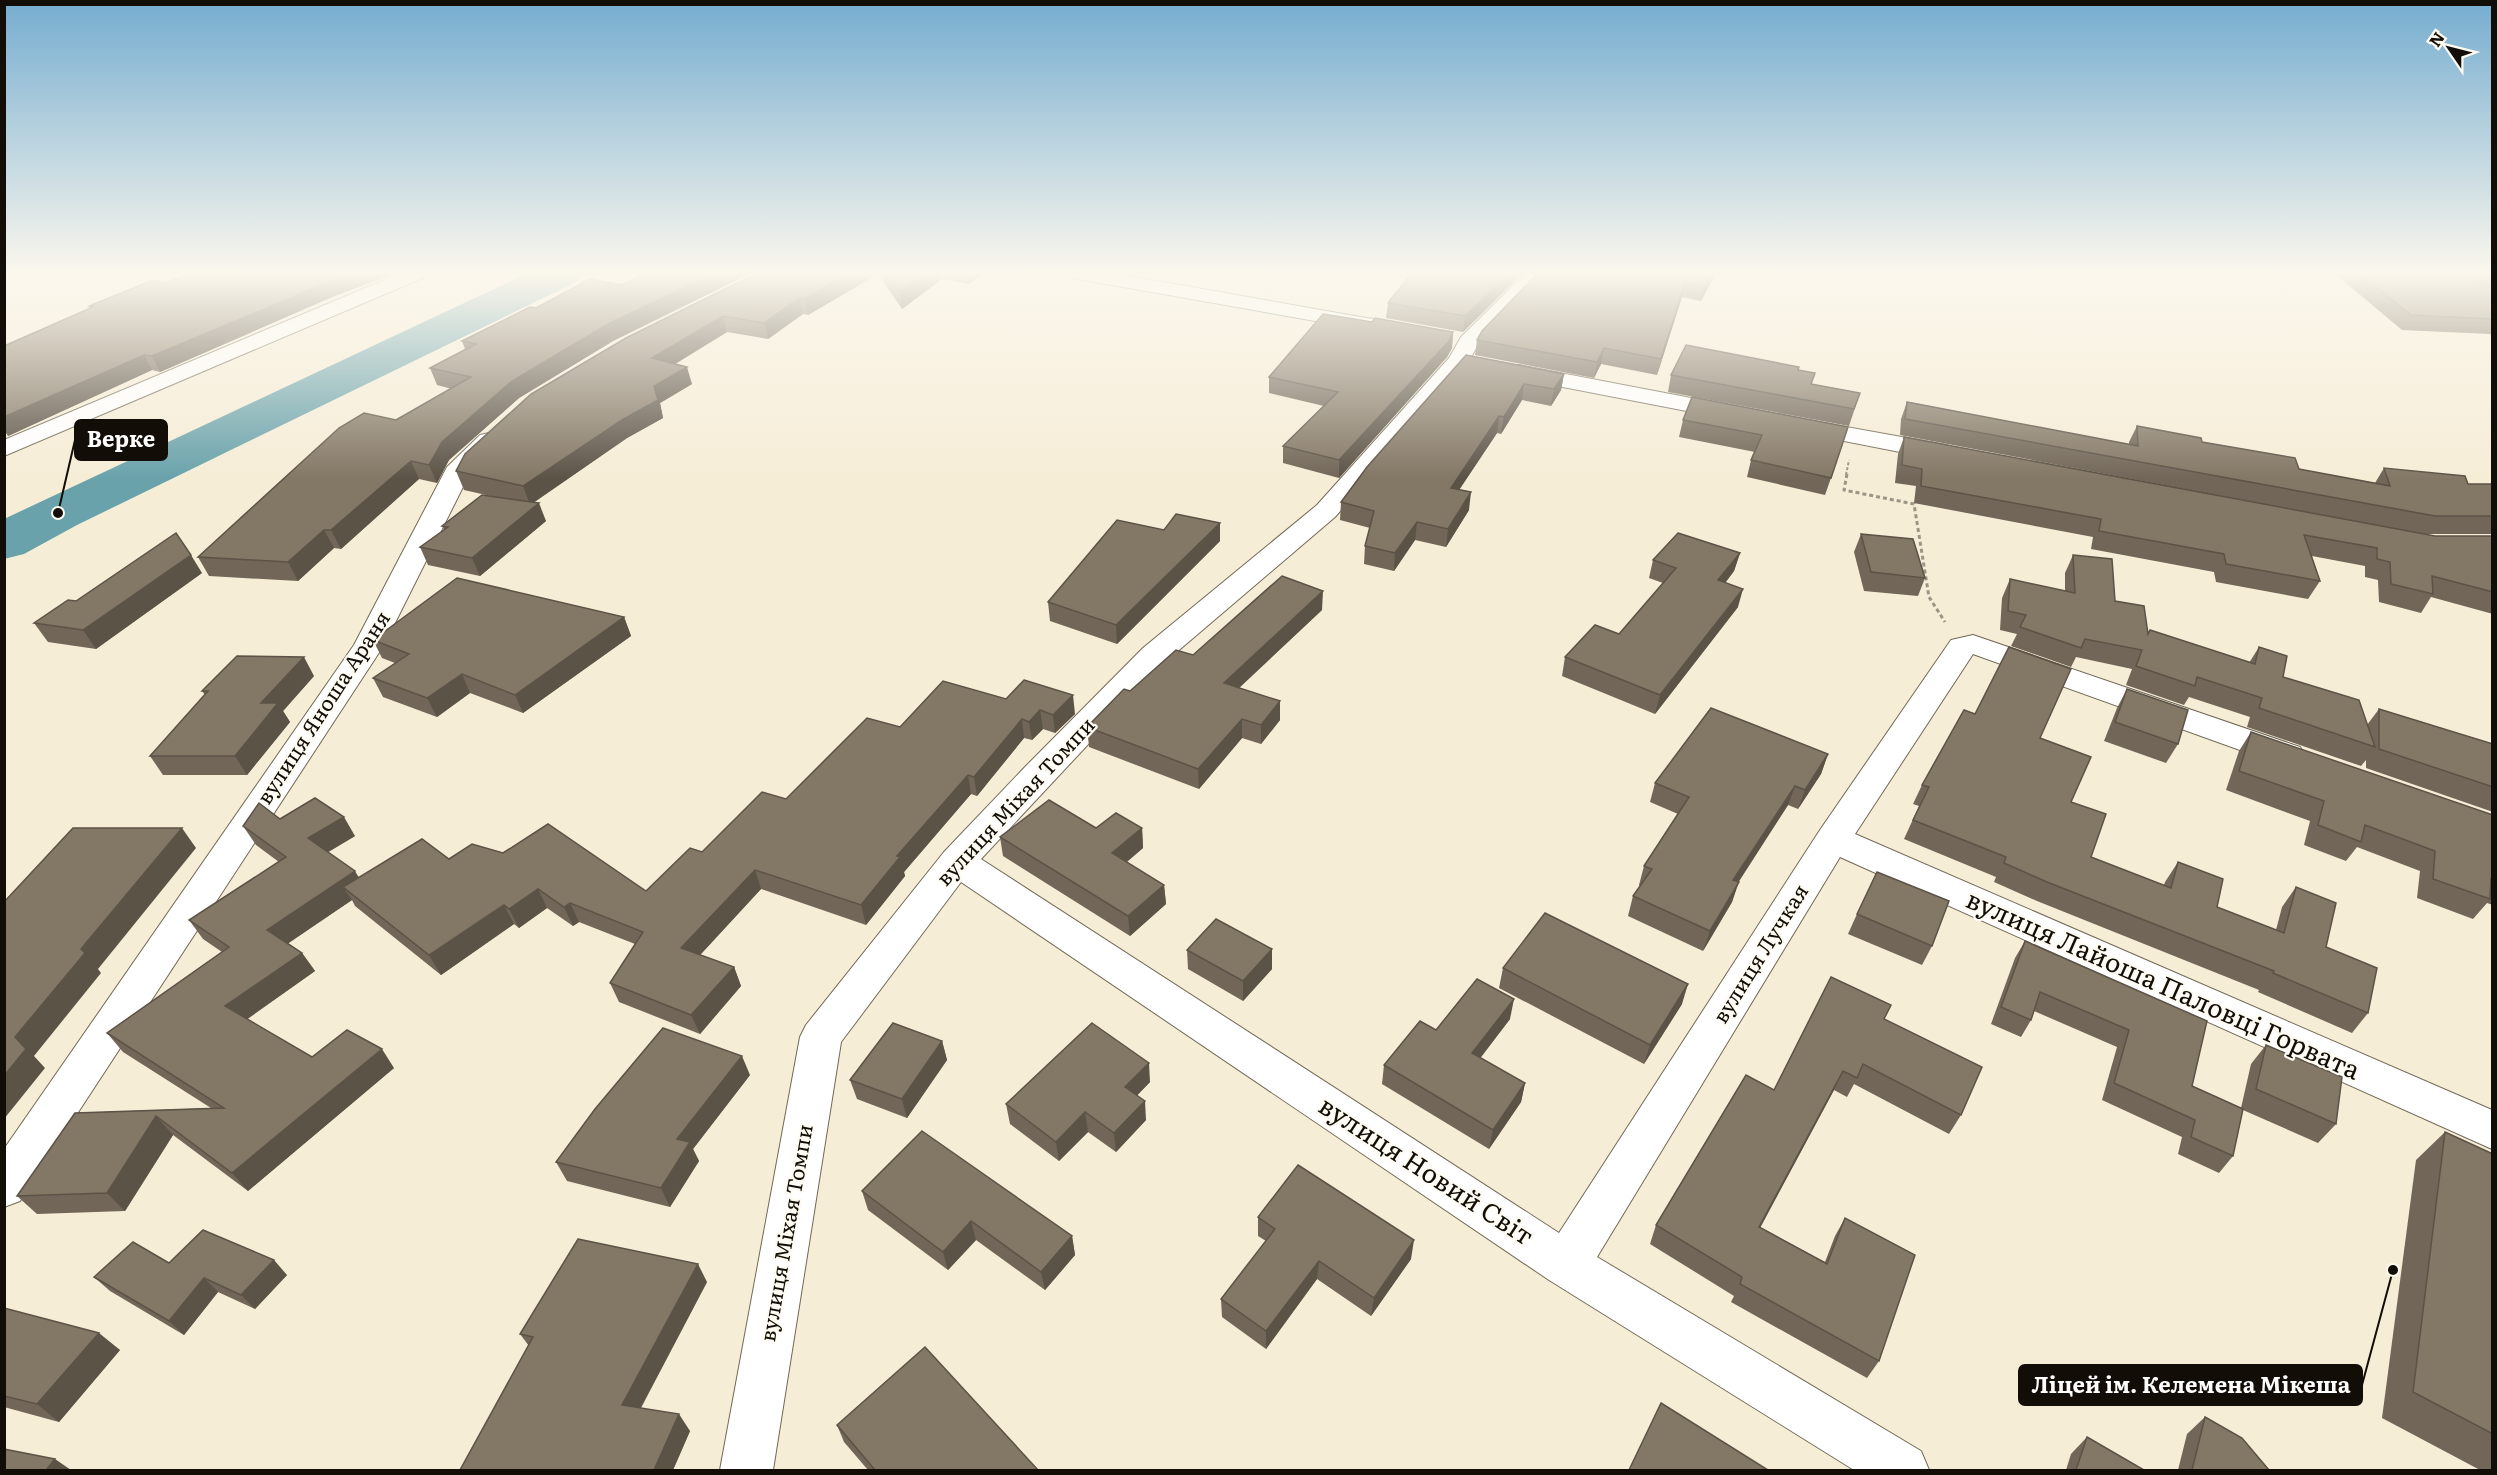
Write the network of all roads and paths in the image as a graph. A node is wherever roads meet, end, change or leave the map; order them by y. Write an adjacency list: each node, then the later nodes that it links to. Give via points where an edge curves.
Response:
1 (257, 342): 6 (street)
2 (1480, 342): 3 (street, вулиця Міхая Томпи)
3 (1469, 355): 5 (street); 11 (street, вулиця Міхая Томпи, via 1326,511 1154,655)
4 (511, 420): 13 (street, вулиця Яноша Араня, via 460,467 369,645)
5 (1853, 436): 7 (street); 8 (path, via 1844,490 1914,504 1929,597)
6 (4, 450)
7 (1970, 458)
8 (1962, 647): 9 (street, via 1973,644); 10 (street, вулиця Лучкая)
9 (2312, 763)
10 (1833, 839): 12 (street, вулиця Лайоша Паловці Горвата); 14 (street, вулиця Лучкая)
11 (957, 861): 14 (street, вулиця Новий Світ); 15 (street, вулиця Міхая Томпи, via 820,1036)
12 (2493, 1130)
13 (4, 1187)
14 (1566, 1264): 16 (street, вулиця Новий Світ)
15 (746, 1470)
16 (1902, 1470)

